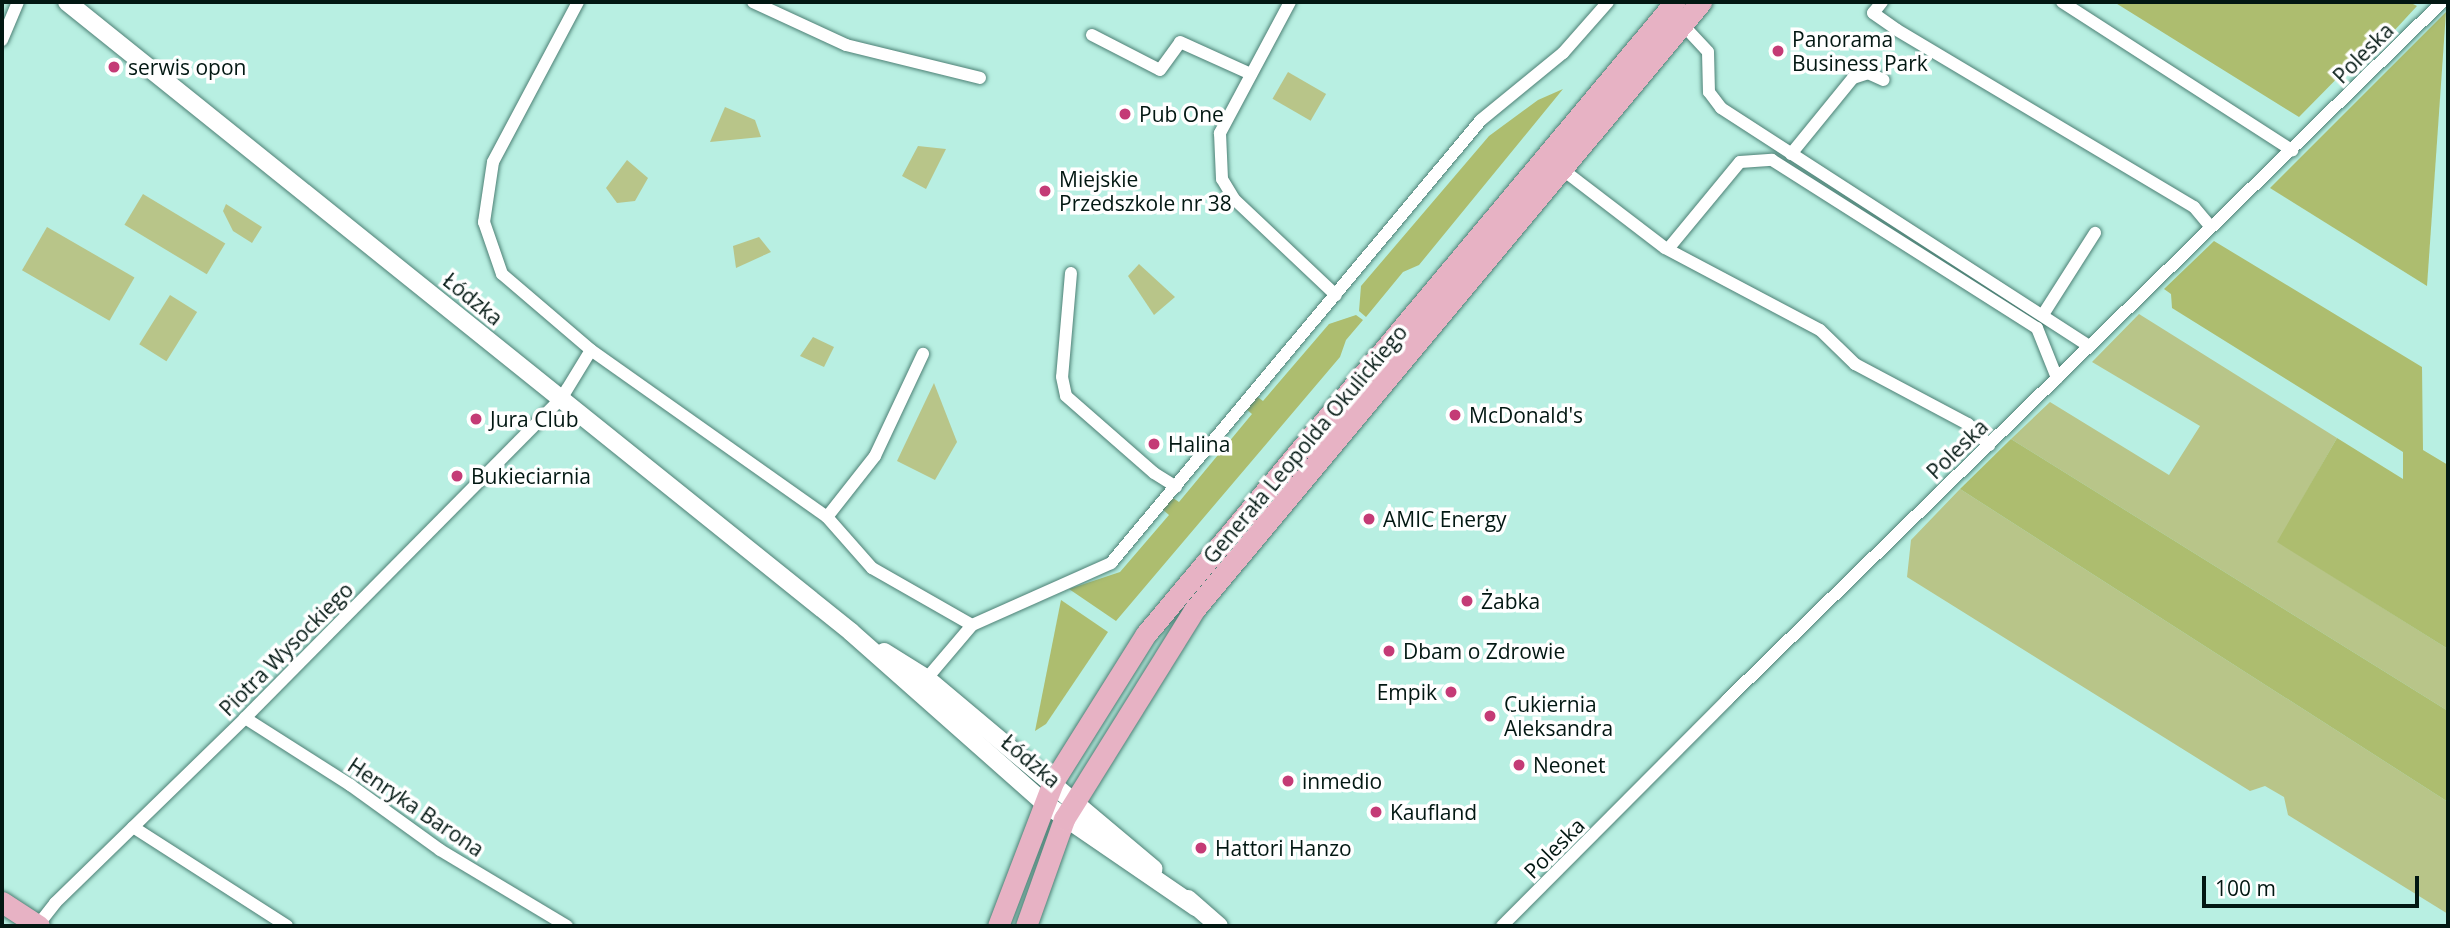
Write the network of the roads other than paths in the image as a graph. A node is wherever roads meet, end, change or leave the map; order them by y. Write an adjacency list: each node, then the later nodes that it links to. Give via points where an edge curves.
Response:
1 (18, 2): 14 (street)
2 (67, 2): 31 (street, Łódzka)
3 (578, 2): 28 (street, via 493,162 484,222 502,274)
4 (753, 2): 16 (street, via 846,45)
5 (1290, 2): 15 (street)
6 (1608, 2): 25 (street, via 1563,53 1480,120)
7 (1675, 2): 38 (main road, Generała Leopolda Okulickiego, via 1154,624)
8 (1701, 2): 12 (main road, Generała Leopolda Okulickiego)
9 (1882, 2): 21 (street, via 1873,13 1897,30 2194,207)
10 (2062, 2): 18 (street)
11 (2442, 2): 18 (street, Poleska)
12 (1684, 26): 19 (street, via 1708,51 1709,92 1715,103); 20 (main road, Generała Leopolda Okulickiego)
13 (1092, 35): 15 (street, via 1160,70 1180,42)
14 (2, 40)
15 (1251, 74): 25 (street, via 1220,132 1222,180 1234,199)
16 (980, 78)
17 (1884, 80): 19 (street, via 1868,73 1853,78)
18 (2292, 150): 21 (street, Poleska)
19 (1791, 155): 26 (street)
20 (1563, 170): 23 (street); 39 (main road, Generała Leopolda Okulickiego, via 1194,610)
21 (2211, 227): 27 (street, Poleska)
22 (2095, 233): 26 (street)
23 (1668, 249): 30 (street, via 1740,162 1772,160 2037,328); 32 (street, via 1820,330 1855,364 1968,424)
24 (1071, 273): 33 (street, via 1062,377 1066,396)
25 (1336, 295): 33 (street)
26 (2044, 313): 27 (street)
27 (2090, 346): 30 (street, Poleska)
28 (591, 350): 31 (street, Piotra Wysockiego); 34 (street)
29 (923, 354): 34 (street, via 875,456)
30 (2057, 378): 32 (street, Poleska)
31 (561, 399): 36 (street, Łódzka); 37 (street, Piotra Wysockiego)
32 (1989, 445): 51 (street, Poleska)
33 (1176, 487): 35 (street, via 1111,563)
34 (827, 517): 35 (street, via 872,568)
35 (972, 625): 36 (street)
36 (920, 685): 38 (street, Łódzka); 40 (street, Łódzka)
37 (246, 718): 42 (street, Piotra Wysockiego); 47 (street, Henryka Barona, via 440,850)
38 (1053, 782): 39 (street, Łódzka); 40 (main road, Generała Leopolda Okulickiego)
39 (1075, 799): 41 (main road, Generała Leopolda Okulickiego); 44 (street, Łódzka)
40 (1044, 803): 41 (street, Łódzka); 48 (main road, Generała Leopolda Okulickiego)
41 (1064, 819): 44 (street, Łódzka); 49 (main road, Generała Leopolda Okulickiego)
42 (133, 827): 45 (street, Piotra Wysockiego); 46 (street)
43 (2, 902): 45 (main road)
44 (1196, 906): 50 (street, Łódzka)
45 (39, 926)
46 (286, 926)
47 (567, 926)
48 (998, 926)
49 (1026, 926)
50 (1219, 926)
51 (1502, 926)

